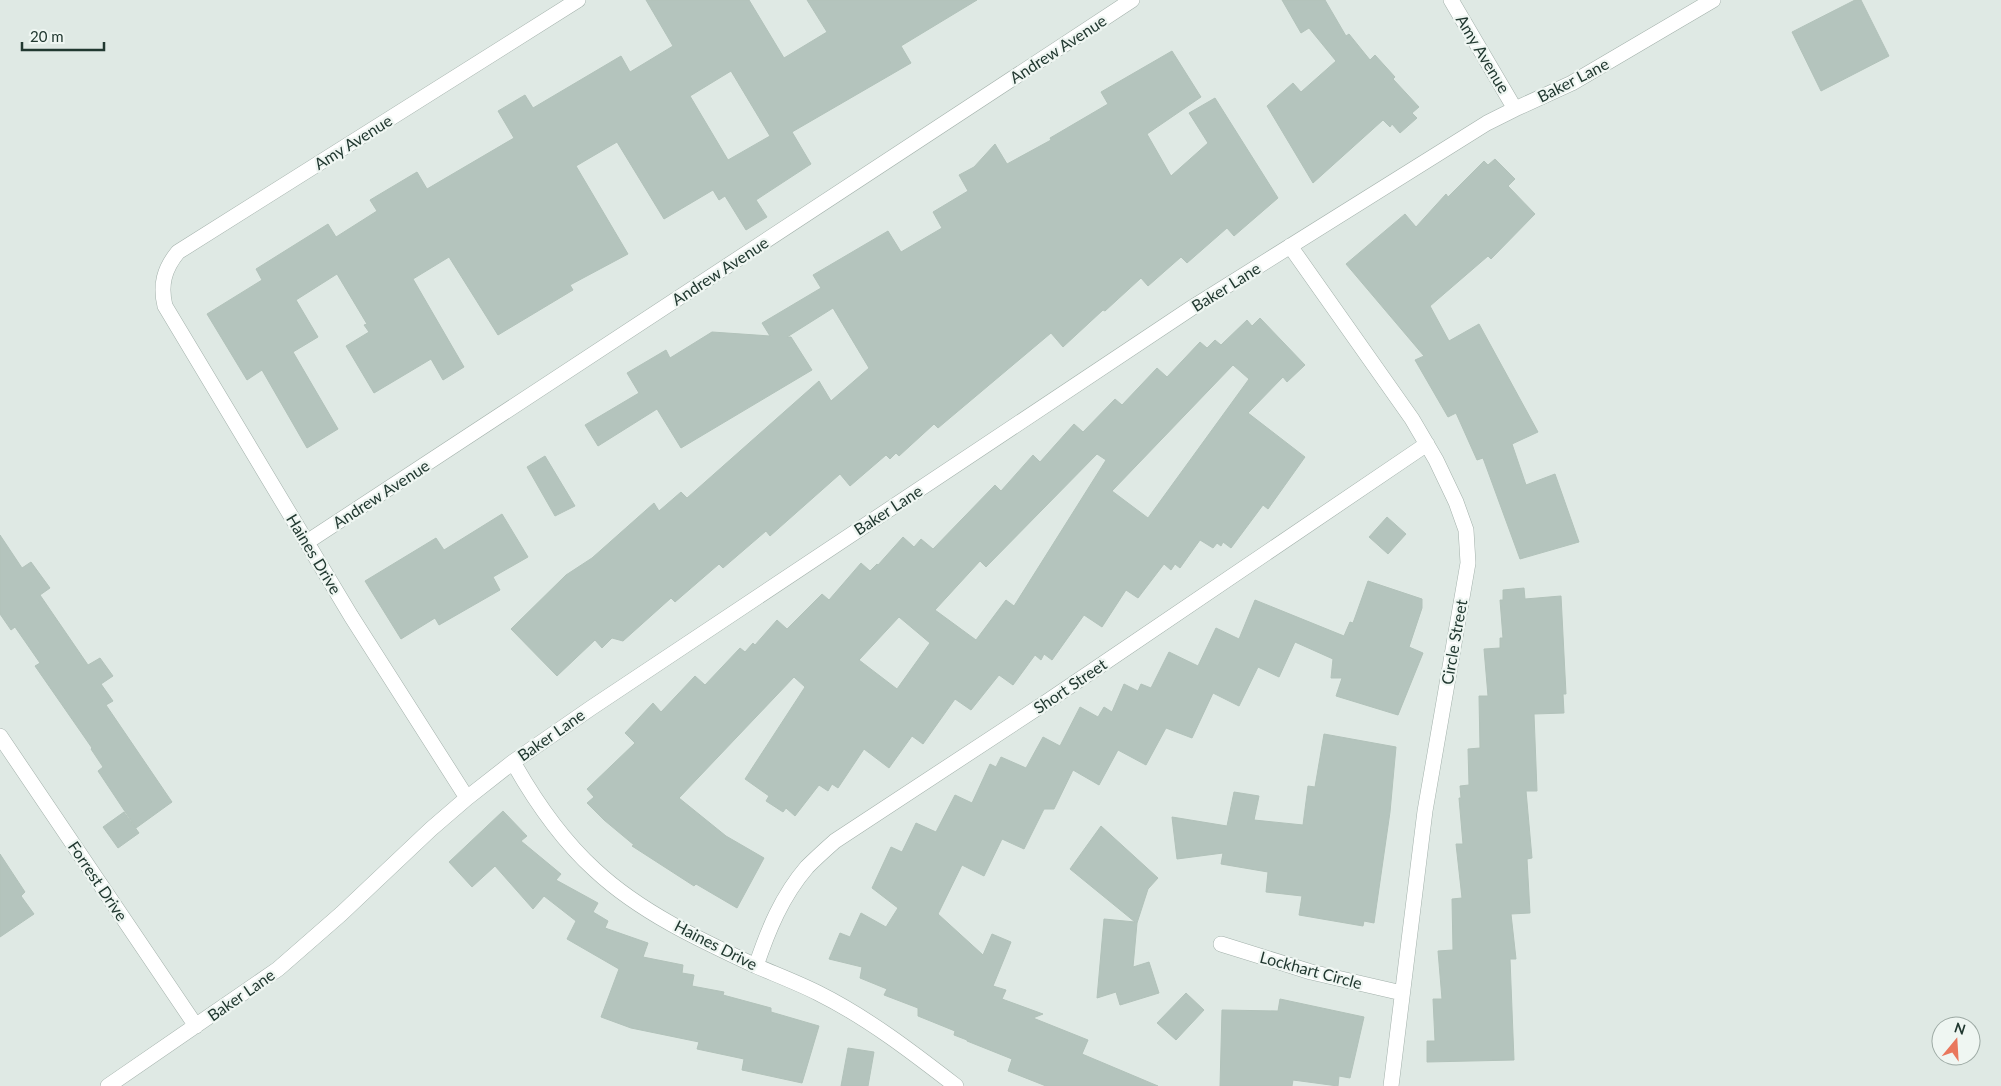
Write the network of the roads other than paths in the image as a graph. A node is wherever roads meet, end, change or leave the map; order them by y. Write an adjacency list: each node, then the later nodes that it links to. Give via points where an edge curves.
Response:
1 (578, 0): 7 (street, Amy Avenue, via 178,252 169,263 163,279)
2 (1132, 0): 9 (street, Andrew Avenue)
3 (1450, 0): 5 (street, Amy Avenue)
4 (1714, 0): 5 (street, Baker Lane, via 1572,83)
5 (1515, 109): 6 (street, Baker Lane, via 1487,123)
6 (1290, 246): 8 (street, Circle Street); 11 (street, Baker Lane, via 749,601)
7 (165, 306): 9 (street, Haines Drive)
8 (1427, 444): 14 (street, Short Street, via 835,841 808,867 784,898 767,932); 15 (street, Circle Street, via 1466,530 1468,563 1425,811)
9 (307, 542): 12 (street, Haines Drive)
10 (0, 736): 16 (street, Forrest Drive)
11 (513, 762): 12 (street, Baker Lane); 14 (street, Haines Drive, via 529,791 595,870 631,899)
12 (467, 798): 16 (street, Baker Lane, via 278,969)
13 (1221, 944): 15 (street, Lockhart Circle, via 1311,972)
14 (756, 966): 18 (street, Haines Drive, via 819,993 886,1033)
15 (1402, 994): 19 (street, Circle Street)
16 (196, 1026): 17 (street, Baker Lane)
17 (108, 1086)
18 (956, 1086)
19 (1391, 1086)

